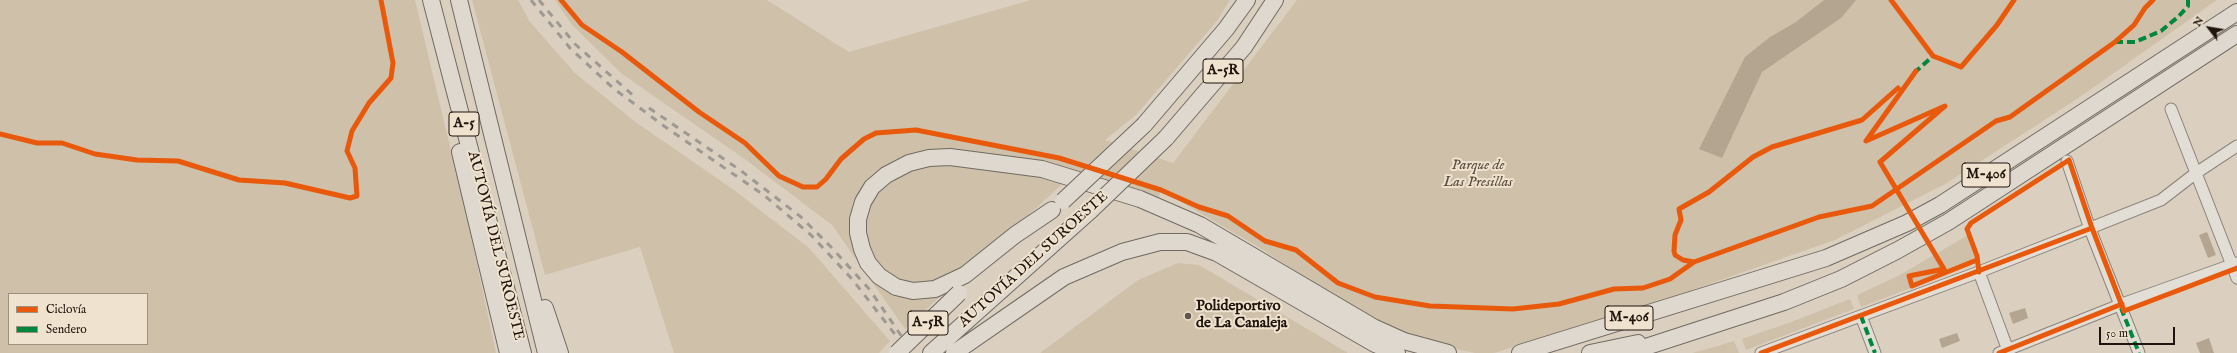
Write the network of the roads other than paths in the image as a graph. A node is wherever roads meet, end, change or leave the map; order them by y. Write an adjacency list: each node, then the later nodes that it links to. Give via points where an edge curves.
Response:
1 (425, 0): 22 (highway)
2 (431, 0): 23 (highway, AUTOVÍA DEL SUROESTE / A-5)
3 (459, 0): 14 (highway, AUTOVÍA DEL SUROESTE / A-5)
4 (1247, 0): 12 (highway, AUTOVÍA DEL SUROESTE / A-5R, bridge, via 1226,29 1144,125)
5 (1275, 0): 27 (highway, AUTOVÍA DEL SUROESTE / A-5R, bridge, via 1244,47 1166,138)
6 (2237, 12): 31 (highway, M-406, via 1940,205 1907,223 1826,258)
7 (2237, 34): 20 (highway, M-406, via 1948,222 1841,279 1784,302)
8 (2171, 109): 11 (street)
9 (2237, 146): 11 (street)
10 (2067, 162): 13 (street)
11 (2196, 172): 13 (street, via 2161,200); 15 (street)
12 (1058, 205): 26 (highway, AUTOVÍA DEL SUROESTE / A-5R, bridge, via 959,293); 30 (highway, via 965,275 935,289 913,292 896,287 879,276 865,256 858,234 858,219 863,202 872,187 886,175 909,163 928,158 950,157 1042,169 1140,200 1200,225 1373,327 1404,341)
13 (2090, 229): 16 (street); 18 (street)
14 (521, 247): 24 (highway, AUTOVÍA DEL SUROESTE / A-5); 25 (highway)
15 (2234, 264): 17 (street); 18 (street)
16 (1979, 272): 19 (street); 21 (street)
17 (2237, 278)
18 (2120, 305): 21 (street); 36 (street)
19 (1861, 316): 34 (street); 35 (street)
20 (1727, 320): 32 (highway); 33 (highway, M-406)
21 (2005, 352)
22 (508, 353)
23 (523, 353)
24 (546, 353)
25 (560, 353)
26 (897, 353)
27 (931, 353)
28 (954, 353): 29 (highway, via 1064,277 1122,252 1160,242 1187,242 1217,253 1375,344)
29 (1397, 353)
30 (1448, 353)
31 (1520, 353)
32 (1590, 353)
33 (1627, 353)
34 (1762, 353)
35 (1875, 353)
36 (2139, 353)

